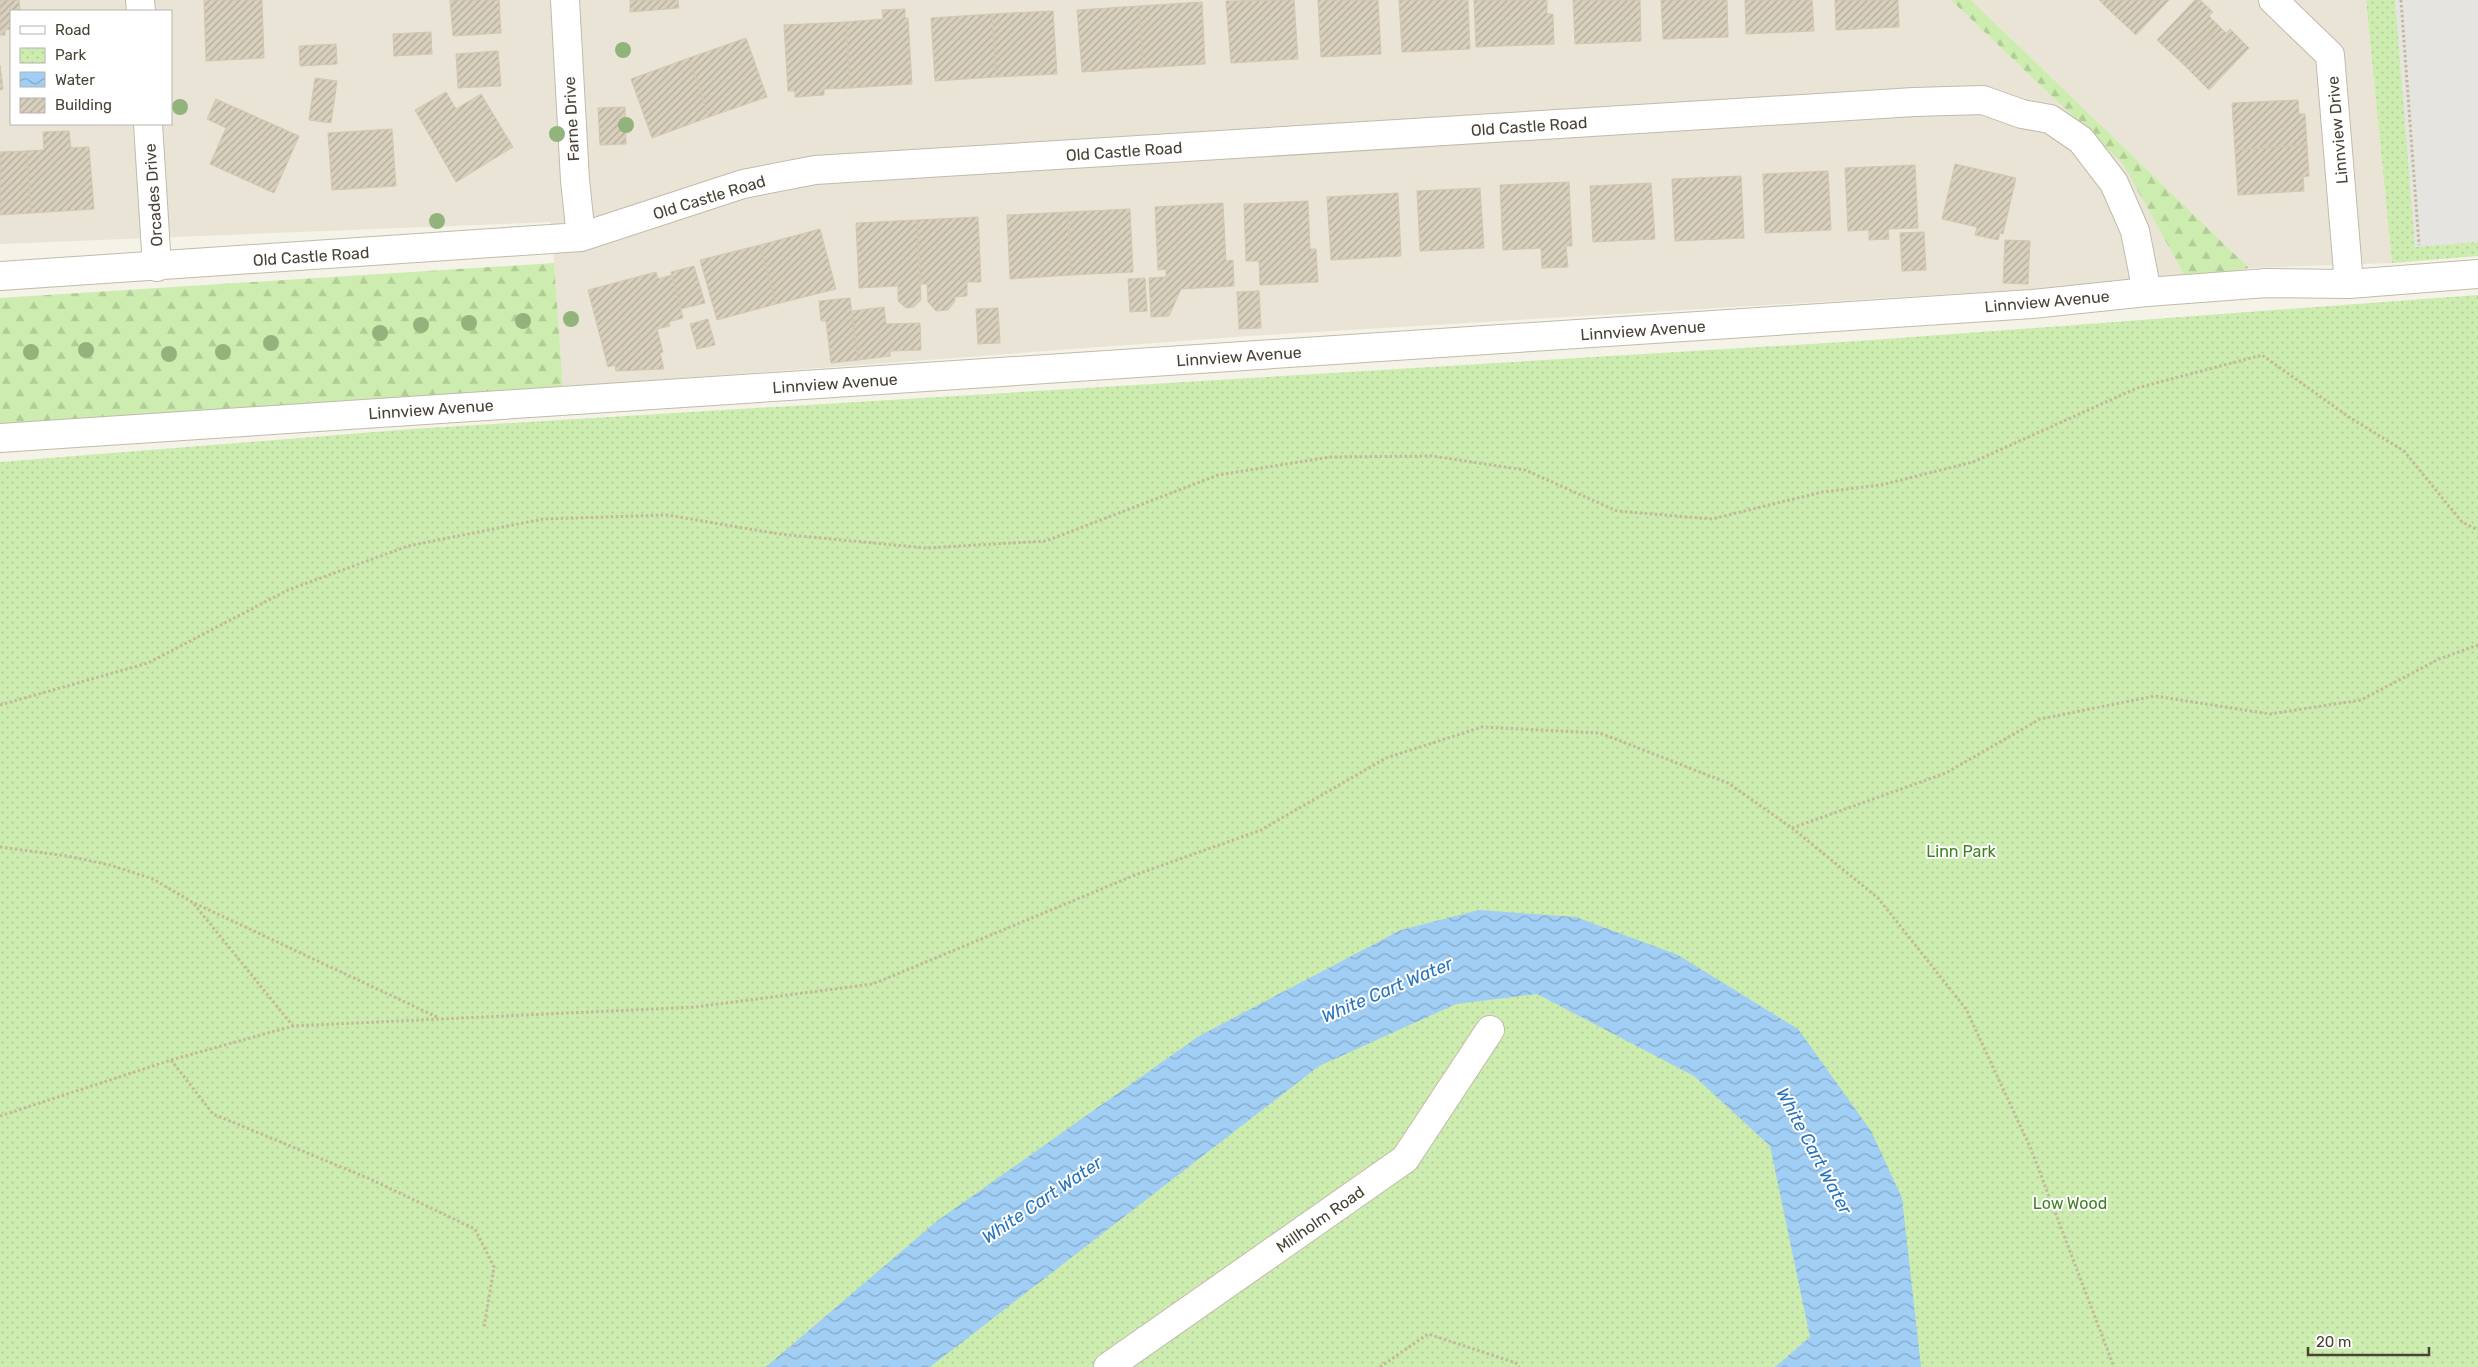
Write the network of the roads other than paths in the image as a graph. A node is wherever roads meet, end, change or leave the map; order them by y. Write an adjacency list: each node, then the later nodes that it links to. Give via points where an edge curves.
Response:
1 (565, 0): 4 (street, Farne Drive, via 574,180)
2 (2273, 0): 8 (street, Linnview Drive, via 2330,55)
3 (148, 125): 5 (street, Orcades Drive)
4 (581, 237): 5 (street, Old Castle Road); 9 (street, Old Castle Road, via 743,184 816,170 1983,100 2022,114 2050,119 2081,140 2114,183 2135,231)
5 (157, 267): 7 (street, Old Castle Road)
6 (2478, 274): 8 (street, Linnview Avenue)
7 (0, 276)
8 (2349, 284): 9 (street, Linnview Avenue, via 2267,283)
9 (2147, 292): 10 (street, Linnview Avenue, via 2022,305)
10 (0, 438)
11 (1490, 1030): 12 (street, Millholm Road, via 1405,1159)
12 (1108, 1367)

